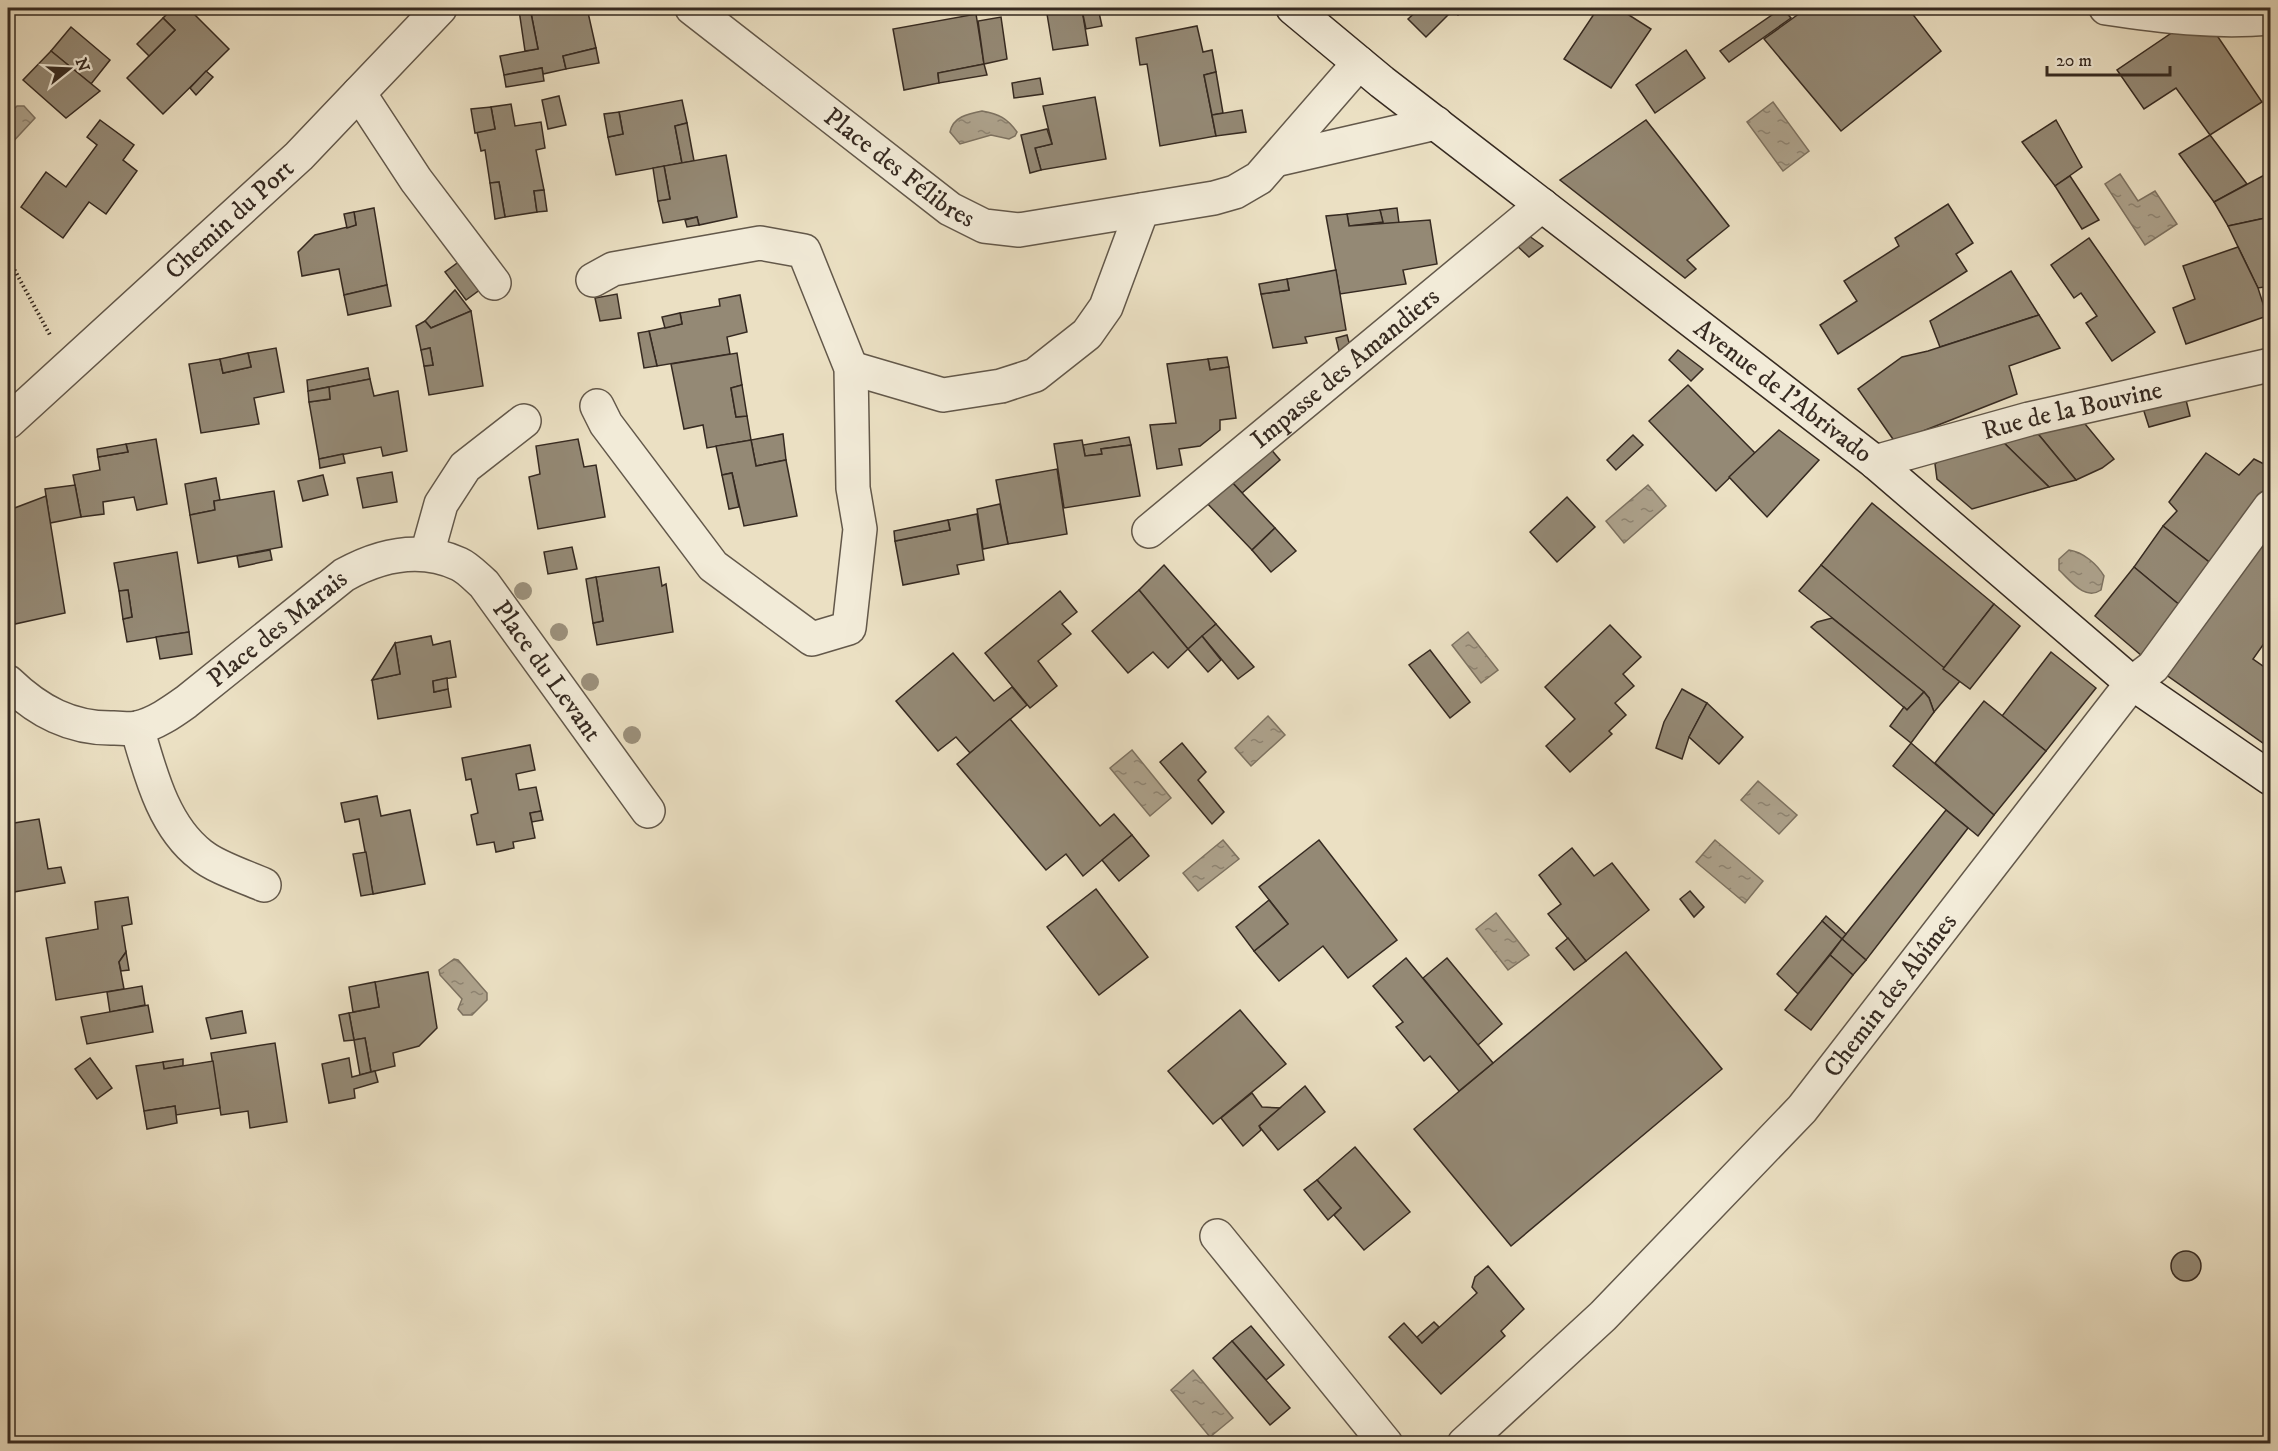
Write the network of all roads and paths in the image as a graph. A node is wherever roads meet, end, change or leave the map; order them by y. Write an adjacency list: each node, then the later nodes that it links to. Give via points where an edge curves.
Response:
1 (440, 8): 7 (street, Chemin du Port)
2 (692, 8): 11 (street, Place des Félibres, via 950,209 984,225 1019,230)
3 (1293, 8): 6 (street, Avenue de l'Abrivado)
4 (2106, 8): 5 (street, via 2237,21)
5 (2271, 18)
6 (1359, 63): 8 (street, Avenue de l'Abrivado); 9 (street, Place des Félibres)
7 (359, 93): 14 (street, via 416,180); 16 (street, Chemin du Port, via 299,156)
8 (1436, 123): 9 (street); 10 (street, Avenue de l'Abrivado)
9 (1275, 160): 11 (street, Place des Félibres, via 1259,178 1235,192)
10 (1542, 205): 21 (street, Avenue de l'Abrivado); 23 (street, Impasse des Amandiers)
11 (1142, 210): 17 (street, via 1107,307 1087,334 1035,375 1001,386 943,395)
12 (8, 258): 16 (path)
13 (592, 280): 17 (street, via 613,269 759,243 804,251)
14 (494, 283)
15 (2271, 365): 21 (street, Rue de la Bouvine, via 2029,419)
16 (67, 367): 20 (street, Chemin du Port)
17 (851, 368): 18 (street, via 853,488 861,529 849,628 812,639 713,566 606,424)
18 (597, 406)
19 (524, 421): 24 (street, via 465,467 441,504)
20 (8, 422)
21 (1875, 462): 26 (street, Avenue de l'Abrivado)
22 (2271, 507): 26 (street, Chemin des Abîmes, via 2153,666)
23 (1149, 531)
24 (427, 554): 27 (street, Place des Marais, via 369,561 344,575 186,702); 29 (street, Place du Levant, via 460,564 484,584)
25 (8, 682): 27 (street, Place des Marais, via 27,700 59,719 99,729)
26 (2132, 683): 28 (street, Avenue de l'Abrivado); 33 (street, Chemin des Abîmes, via 1802,1109 1603,1316)
27 (137, 728): 30 (street, via 155,788 173,822 201,856)
28 (2271, 778)
29 (648, 811)
30 (264, 885)
31 (1217, 1236): 32 (street)
32 (1386, 1443)
33 (1464, 1443)

